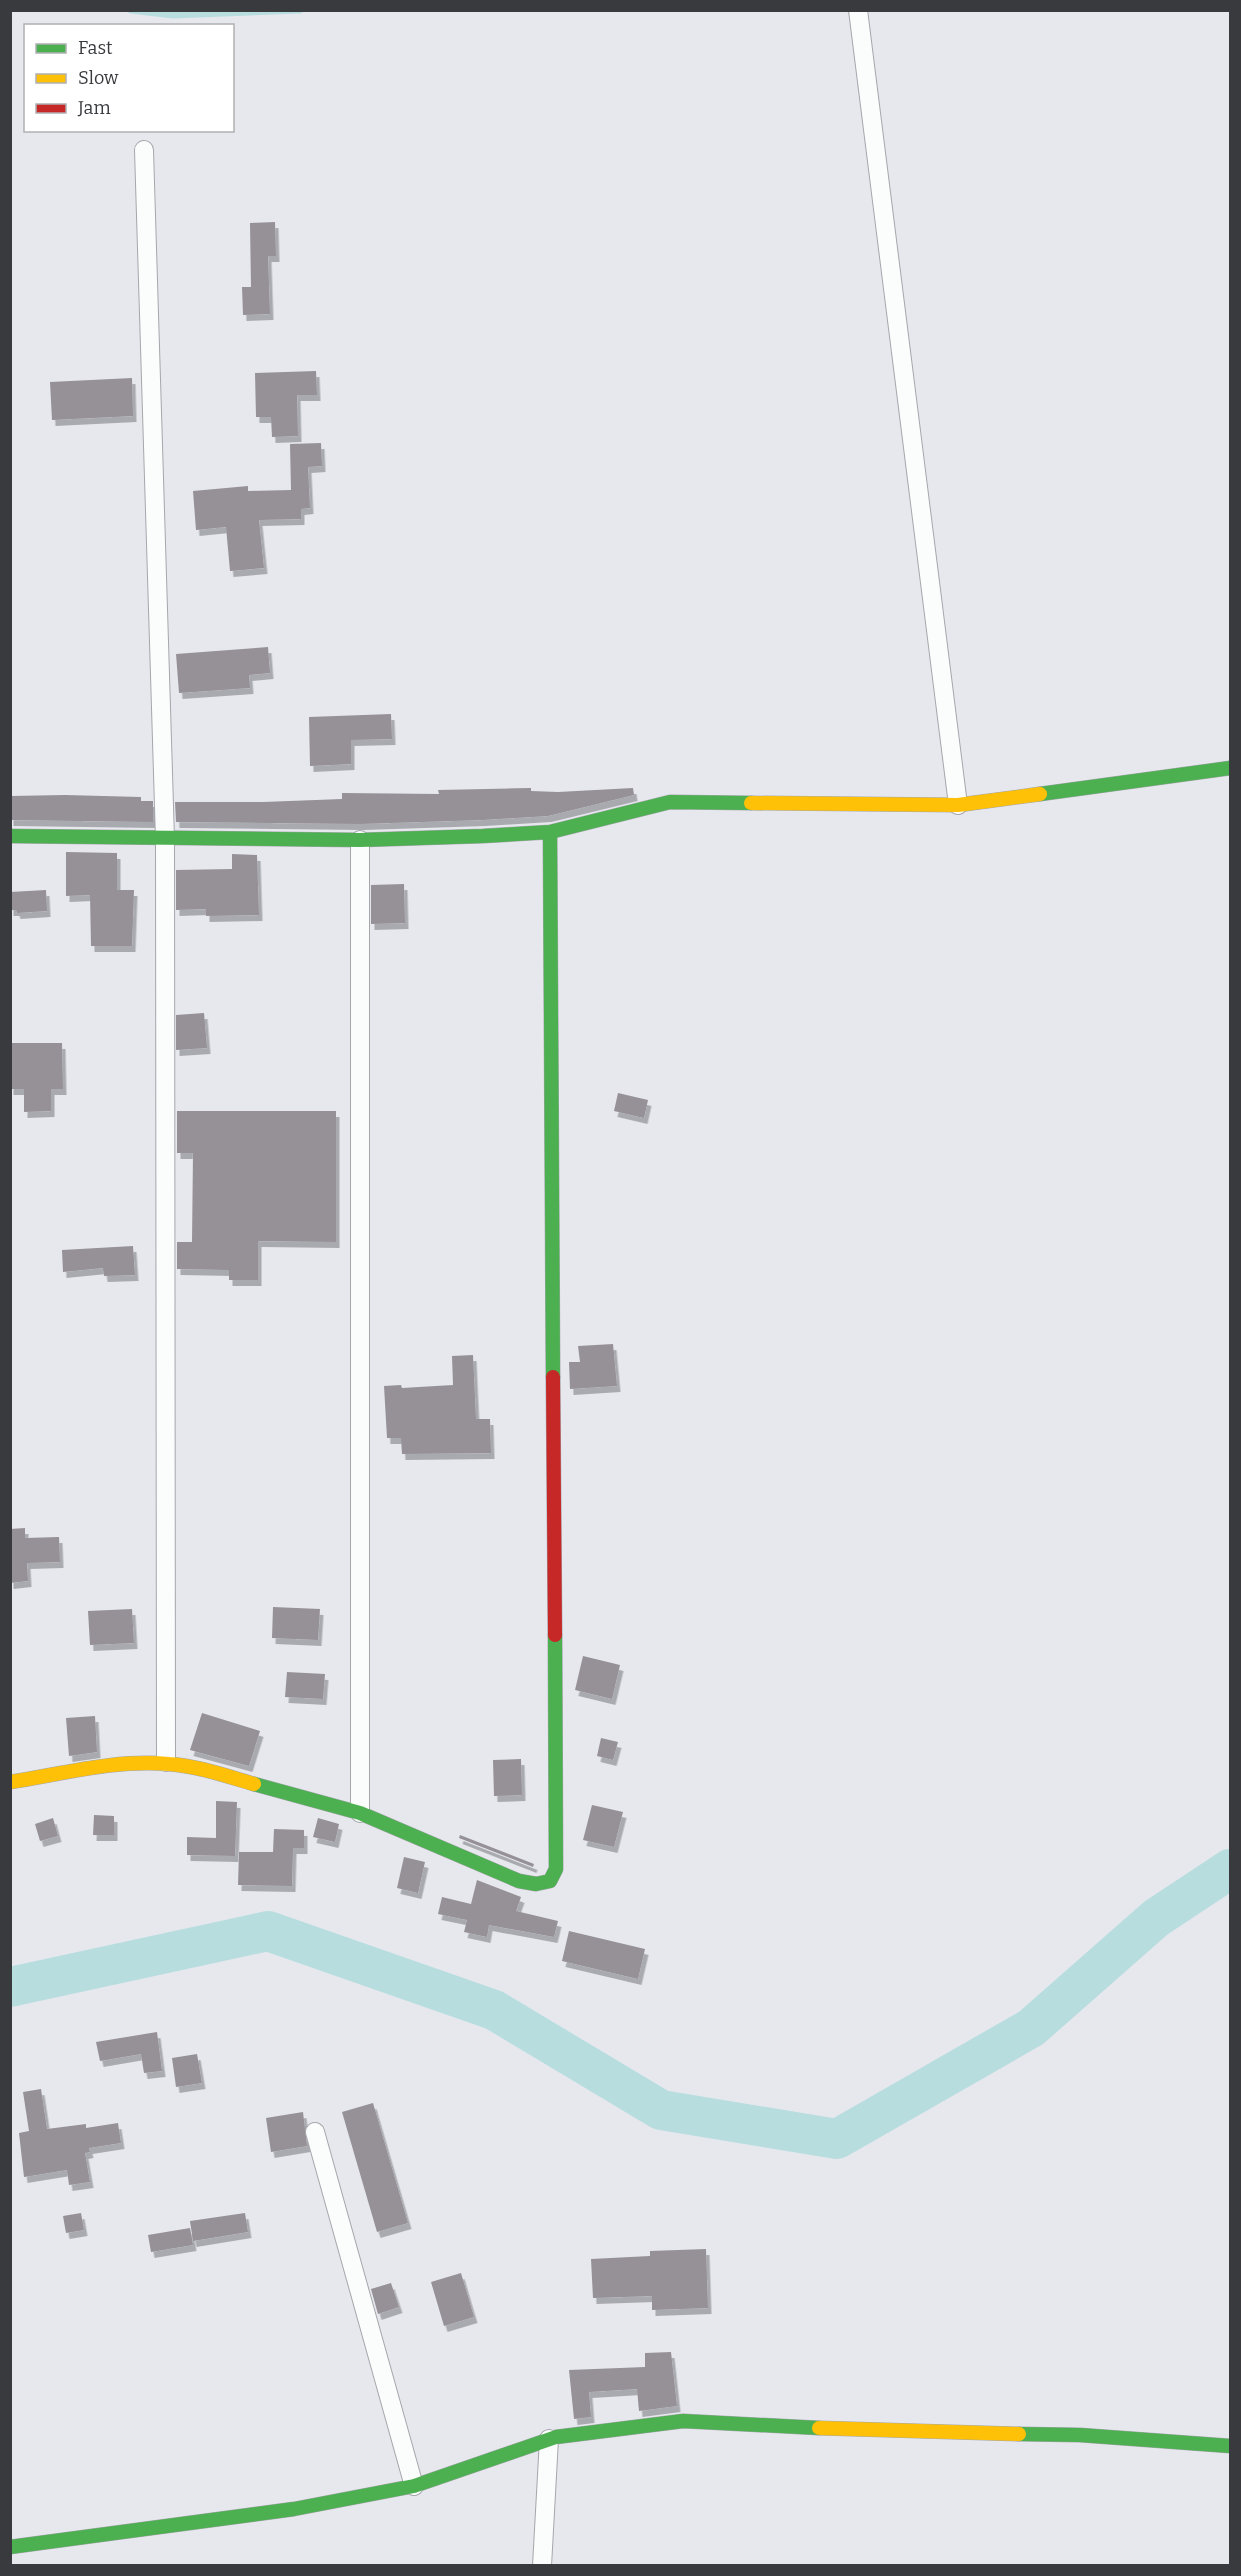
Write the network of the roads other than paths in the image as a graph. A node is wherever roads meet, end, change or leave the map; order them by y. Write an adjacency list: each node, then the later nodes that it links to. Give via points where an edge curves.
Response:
1 (858, 10): 4 (street)
2 (144, 150): 7 (street)
3 (1230, 768): 4 (street)
4 (958, 805): 5 (street, via 670,802)
5 (550, 832): 8 (street); 11 (street, via 556,1869 550,1881 519,1881)
6 (10, 836): 7 (street)
7 (165, 839): 8 (street); 9 (street)
8 (360, 840): 11 (street)
9 (166, 1762): 10 (street); 11 (street)
10 (10, 1782)
11 (360, 1813)
12 (315, 2132): 15 (street)
13 (549, 2439): 14 (street, via 683,2421 1080,2435); 15 (street); 17 (street)
14 (1230, 2446)
15 (414, 2486): 16 (street, via 294,2509)
16 (10, 2547)
17 (542, 2565)

